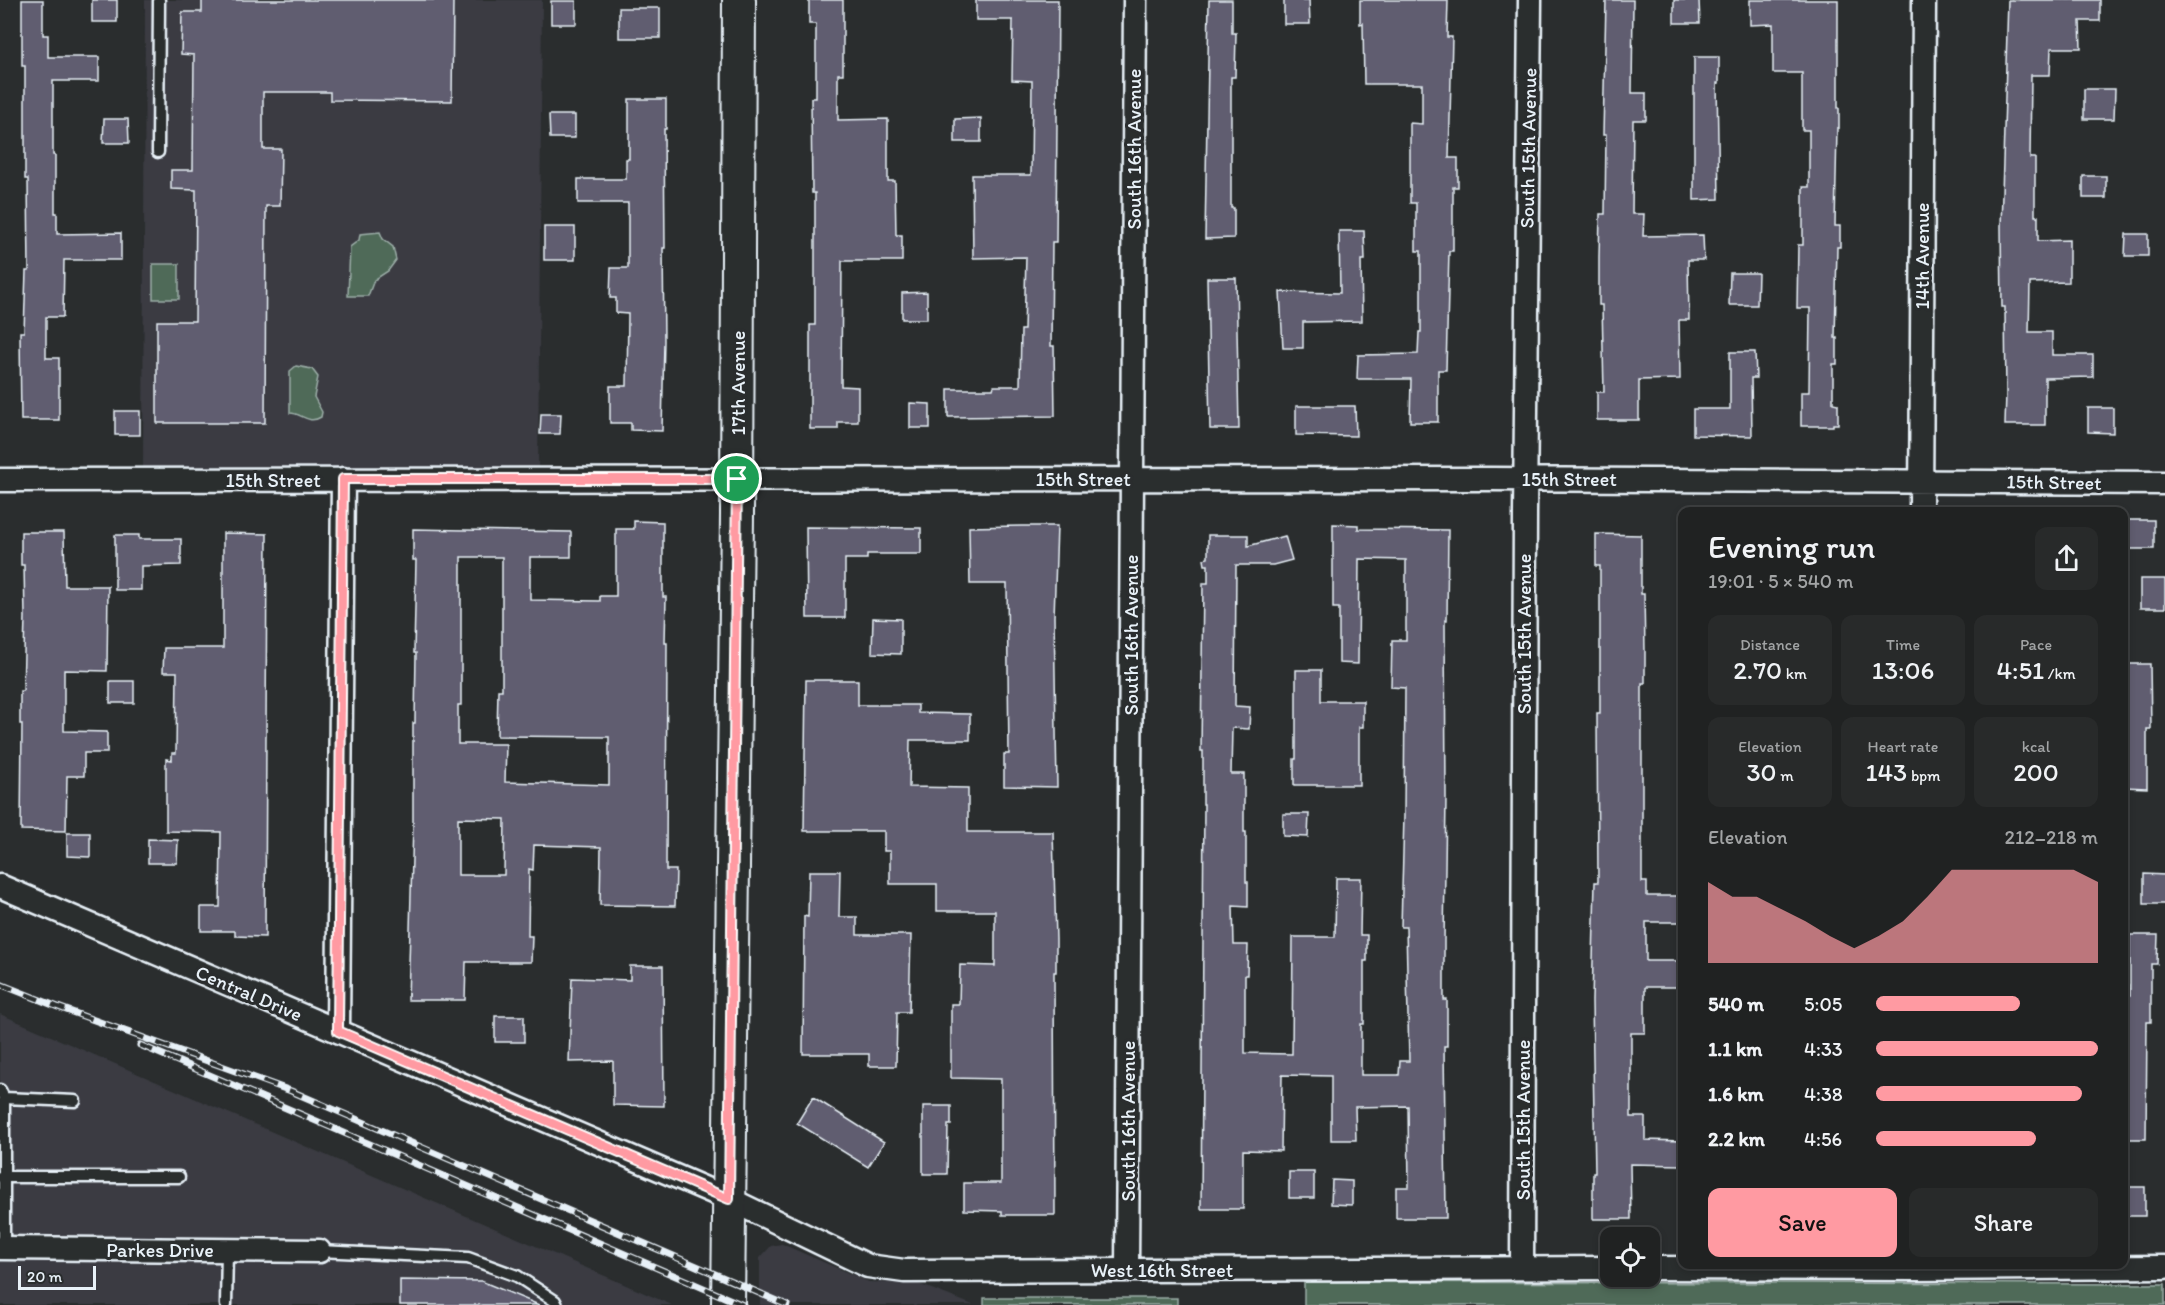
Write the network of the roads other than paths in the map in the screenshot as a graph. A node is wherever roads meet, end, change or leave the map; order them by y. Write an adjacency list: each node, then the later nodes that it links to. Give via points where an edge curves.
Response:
1 (159, 0): 6 (lane)
2 (739, 0): 8 (street, 17th Avenue)
3 (1135, 0): 9 (street, South 16th Avenue)
4 (1530, 0): 10 (street, South 15th Avenue)
5 (1924, 0): 12 (street, 14th Avenue)
6 (158, 152)
7 (343, 479): 8 (street, 15th Street); 11 (street, 15th Street); 16 (street)
8 (737, 479): 9 (street, 15th Street); 21 (street, 17th Avenue)
9 (1132, 479): 10 (street, 15th Street); 31 (street, South 16th Avenue)
10 (1525, 479): 12 (street, 15th Street); 25 (street, South 15th Avenue)
11 (0, 480)
12 (1921, 480): 13 (street, 15th Street); 14 (street, 14th Avenue)
13 (2165, 483)
14 (1921, 507)
15 (0, 886): 16 (street, Central Drive)
16 (338, 1031): 21 (street, Central Drive)
17 (2, 1094): 18 (lane); 19 (lane)
18 (75, 1101)
19 (2, 1177): 20 (lane); 22 (lane)
20 (179, 1177)
21 (729, 1199): 31 (street, West 16th Street, via 868,1266 904,1271); 34 (street, 17th Avenue)
22 (2, 1248): 23 (street, Parkes Drive)
23 (226, 1250): 24 (street, Parkes Drive); 32 (lane)
24 (319, 1251): 33 (lane, via 468,1258 517,1276)
25 (1522, 1268): 26 (street, West 16th Street); 31 (street, West 16th Street)
26 (1600, 1268)
27 (1660, 1268): 28 (street)
28 (1678, 1268)
29 (2128, 1268): 30 (street)
30 (2165, 1268)
31 (1127, 1270)
32 (226, 1305)
33 (557, 1305)
34 (728, 1305)

